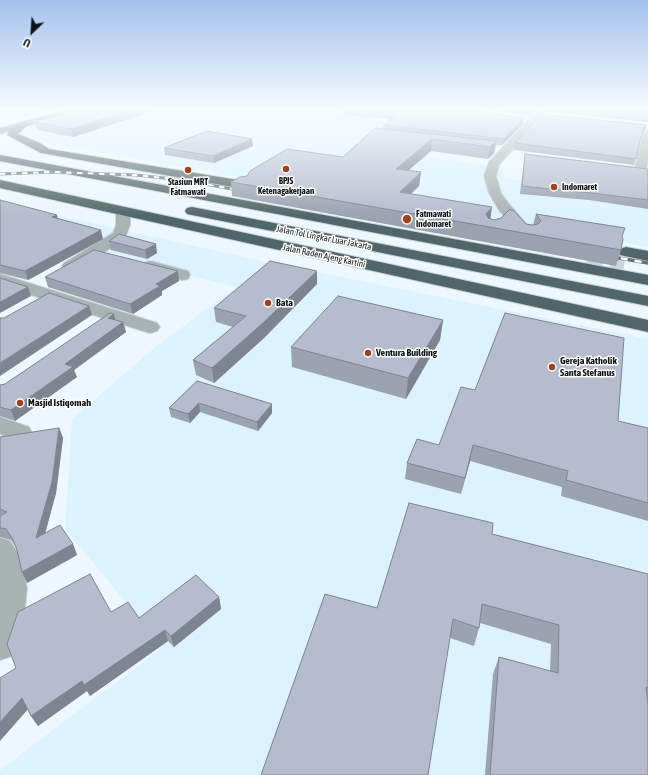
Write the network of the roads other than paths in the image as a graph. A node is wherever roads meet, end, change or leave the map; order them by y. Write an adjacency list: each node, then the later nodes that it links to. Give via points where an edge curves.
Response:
1 (34, 145): 4 (highway)
2 (507, 145): 5 (street)
3 (646, 145): 9 (street)
4 (45, 151): 8 (highway); 12 (highway, via 15,148 63,165 137,179)
5 (501, 151): 6 (street); 17 (street, via 493,164 490,176 495,193)
6 (515, 155)
7 (0, 158): 30 (highway, Jalan Tol Lingkar Luar Jakarta)
8 (107, 163): 12 (highway); 14 (highway)
9 (640, 171)
10 (0, 172): 18 (highway)
11 (0, 179): 16 (highway)
12 (169, 182): 15 (highway)
13 (0, 184): 16 (highway, Jalan Raden Ajeng Kartini)
14 (244, 185)
15 (230, 193)
16 (99, 205): 20 (highway, Jalan Raden Ajeng Kartini)
17 (504, 207): 21 (street); 22 (street)
18 (144, 208): 20 (highway, Jalan Raden Ajeng Kartini); 34 (highway, via 219,226); 36 (highway, Jalan Raden Ajeng Kartini, via 385,269)
19 (178, 208): 32 (highway, Jalan Tol Lingkar Luar Jakarta)
20 (123, 211): 23 (street, via 120,235)
21 (501, 221)
22 (529, 235)
23 (94, 252): 25 (street); 31 (street)
24 (648, 256): 27 (highway, via 625,261)
25 (116, 258)
26 (138, 263): 28 (street)
27 (648, 269)
28 (182, 275)
29 (0, 279): 31 (street, via 29,289)
30 (648, 280)
31 (51, 283): 33 (street); 35 (street)
32 (648, 301)
33 (28, 307)
34 (648, 313)
35 (110, 314): 37 (street); 38 (street)
36 (648, 326)
37 (90, 327)
38 (150, 327)
39 (0, 550): 40 (street, via 6,561 10,588 8,617)
40 (0, 644)

